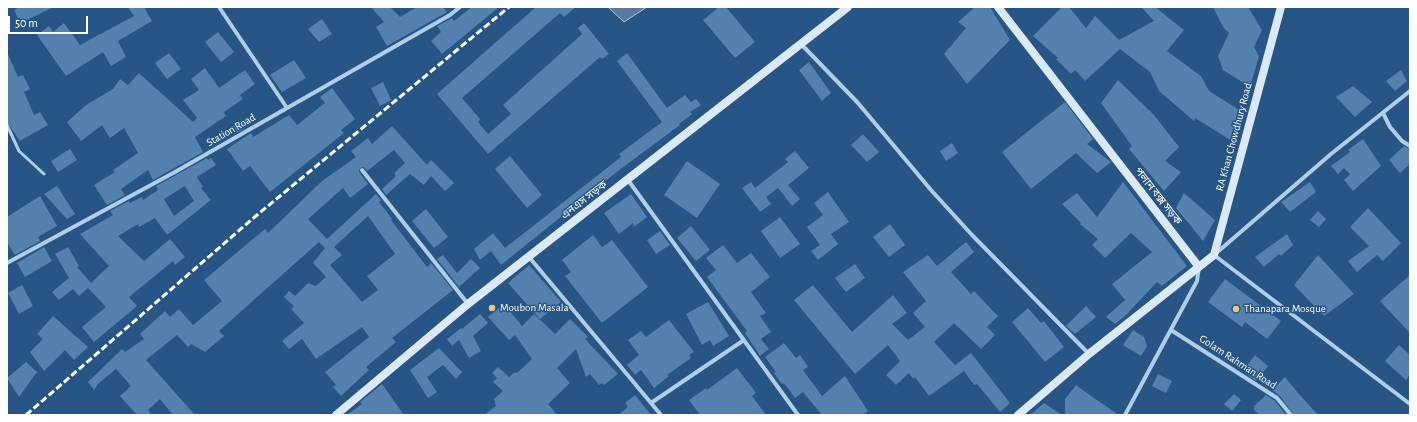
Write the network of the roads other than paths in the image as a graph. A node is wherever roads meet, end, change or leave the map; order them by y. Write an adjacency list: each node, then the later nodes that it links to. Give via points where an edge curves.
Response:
1 (219, 7): 8 (street)
2 (460, 7): 8 (street, Station Road)
3 (848, 7): 6 (street, এনএস সড়ক)
4 (998, 7): 18 (street, পলান বক্স সড়ক)
5 (1281, 7): 15 (street, RA Khan Chowdhury Road)
6 (801, 44): 14 (street, এনএস সড়ক); 22 (street, via 858,103 972,235)
7 (1410, 91): 9 (street)
8 (287, 108): 17 (street, Station Road)
9 (1383, 113): 11 (street, via 1390,127); 15 (street, via 1331,154)
10 (7, 125): 13 (lane, via 20,151)
11 (1410, 146)
12 (362, 170): 19 (street)
13 (44, 174)
14 (628, 180): 16 (street, এনএস সড়ক); 21 (street)
15 (1214, 255): 18 (street); 24 (street)
16 (529, 257): 19 (street, এনএস সড়ক); 23 (street)
17 (7, 263)
18 (1199, 267): 20 (street, via 1198,281); 22 (street)
19 (468, 304): 25 (street, এনএস সড়ক)
20 (1171, 330): 29 (street); 30 (street, Golam Rahman Road, via 1276,398)
21 (744, 340): 23 (street); 27 (street)
22 (1089, 354): 28 (street)
23 (651, 403): 26 (street)
24 (1410, 404)
25 (336, 415)
26 (661, 415)
27 (798, 415)
28 (1018, 415)
29 (1125, 415)
30 (1291, 415)

